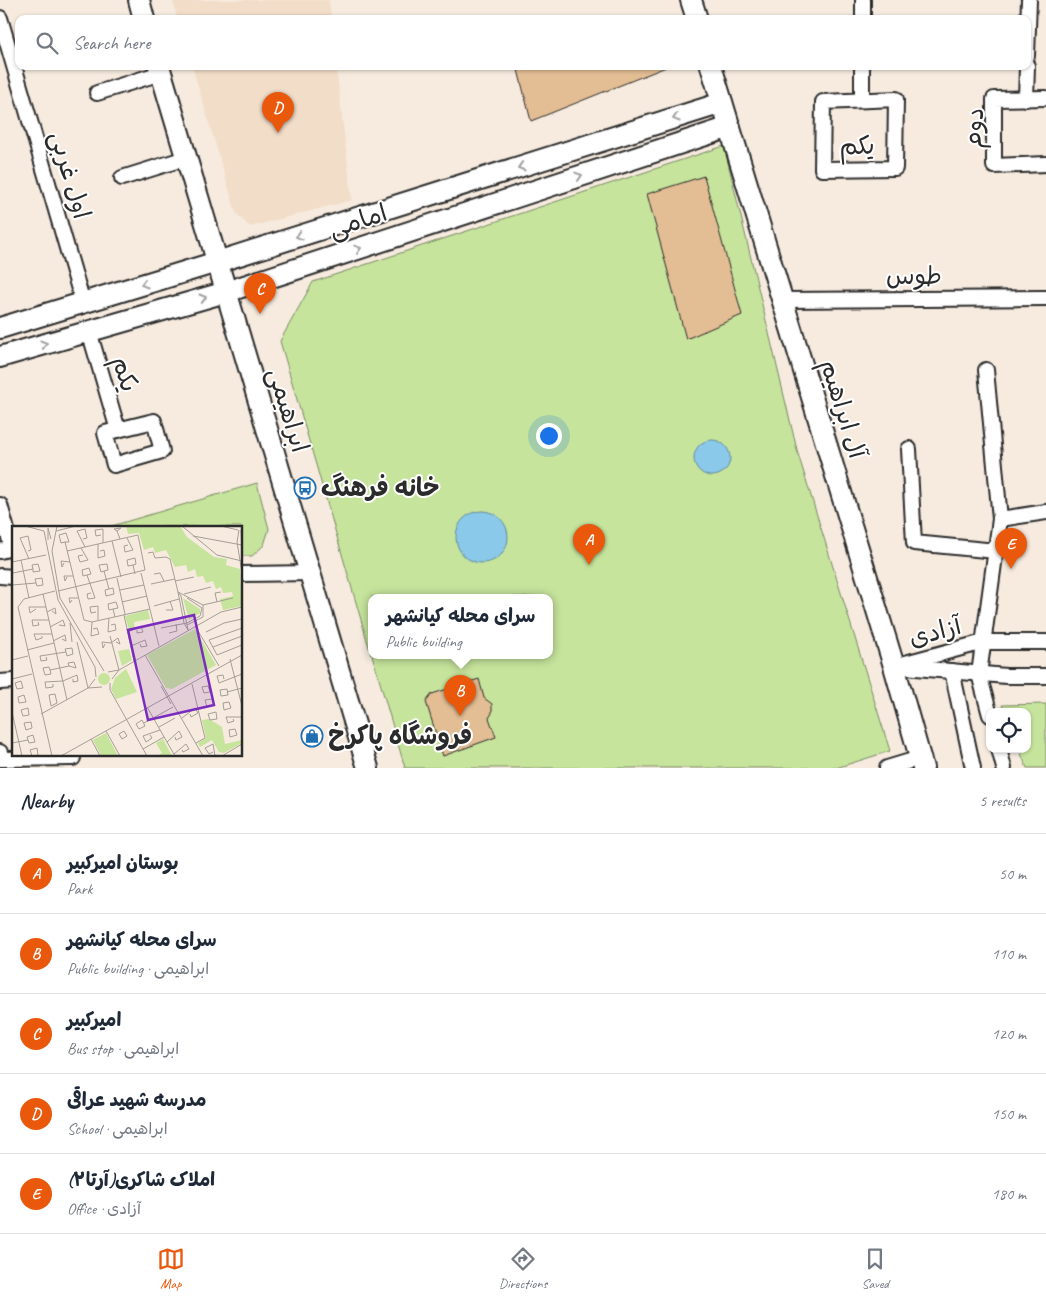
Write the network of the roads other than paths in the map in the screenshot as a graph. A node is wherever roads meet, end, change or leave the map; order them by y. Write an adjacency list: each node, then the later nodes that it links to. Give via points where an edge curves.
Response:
1 (139, 0): 5 (main road)
2 (691, 0): 6 (main road)
3 (863, 0): 7 (street)
4 (1029, 0): 8 (street)
5 (143, 15)
6 (696, 15)
7 (863, 15)
8 (1028, 15)
9 (0, 18): 10 (street)
10 (10, 61): 28 (street, اول غربی)
11 (160, 70): 15 (street); 21 (main road, ابراهیمی)
12 (712, 70): 19 (main road, آل ابراهیم)
13 (862, 70): 18 (street, یکم)
14 (1027, 70): 17 (street, دوم)
15 (96, 93)
16 (1046, 98): 17 (street, دوم)
17 (1026, 99): 22 (street, دوم, via 994,99 994,166)
18 (862, 100): 18 (street, یکم, via 896,100 896,168 822,169 823,102)
19 (722, 103): 20 (main road, آل ابراهیم); 24 (main road, امامی, one-way to 24)
20 (730, 127): 25 (main road, امامی, one-way to 20); 27 (main road, آل ابراهیم)
21 (186, 158): 23 (street); 24 (main road, ابراهیمی)
22 (1046, 164)
23 (122, 178)
24 (217, 262): 25 (main road, ابراهیمی); 28 (main road, امامی, one-way to 28)
25 (226, 292): 30 (main road, امامی, one-way to 25); 40 (main road, ابراهیمی)
26 (1046, 298): 27 (street, طوس)
27 (782, 300): 44 (main road, آل ابراهیم)
28 (83, 303): 29 (main road, امامی); 30 (main road)
29 (0, 328)
30 (89, 331): 31 (main road, امامی, one-way to 30); 33 (street, یکم)
31 (0, 357)
32 (986, 370): 37 (street)
33 (118, 430)
34 (909, 449): 39 (street, via 914,543)
35 (0, 505): 38 (street, via 12,548)
36 (1046, 512): 37 (street)
37 (1000, 519): 39 (street)
38 (0, 551)
39 (996, 551): 42 (street)
40 (310, 573): 41 (street); 53 (main road, ابراهیمی)
41 (242, 574)
42 (984, 642): 43 (street, آزادی); 44 (street, آزادی); 46 (street)
43 (1046, 642)
44 (894, 666): 45 (street, آزادی); 52 (main road, آل ابراهیم)
45 (952, 671): 46 (street, آزادی); 55 (street, آزادی)
46 (979, 674): 47 (street, آزادی); 48 (street)
47 (1046, 676)
48 (988, 708)
49 (0, 752): 51 (street, via 0,759)
50 (1000, 753): 56 (street)
51 (72, 756)
52 (921, 763): 54 (street)
53 (368, 768)
54 (887, 768)
55 (973, 768)
56 (1004, 768)

